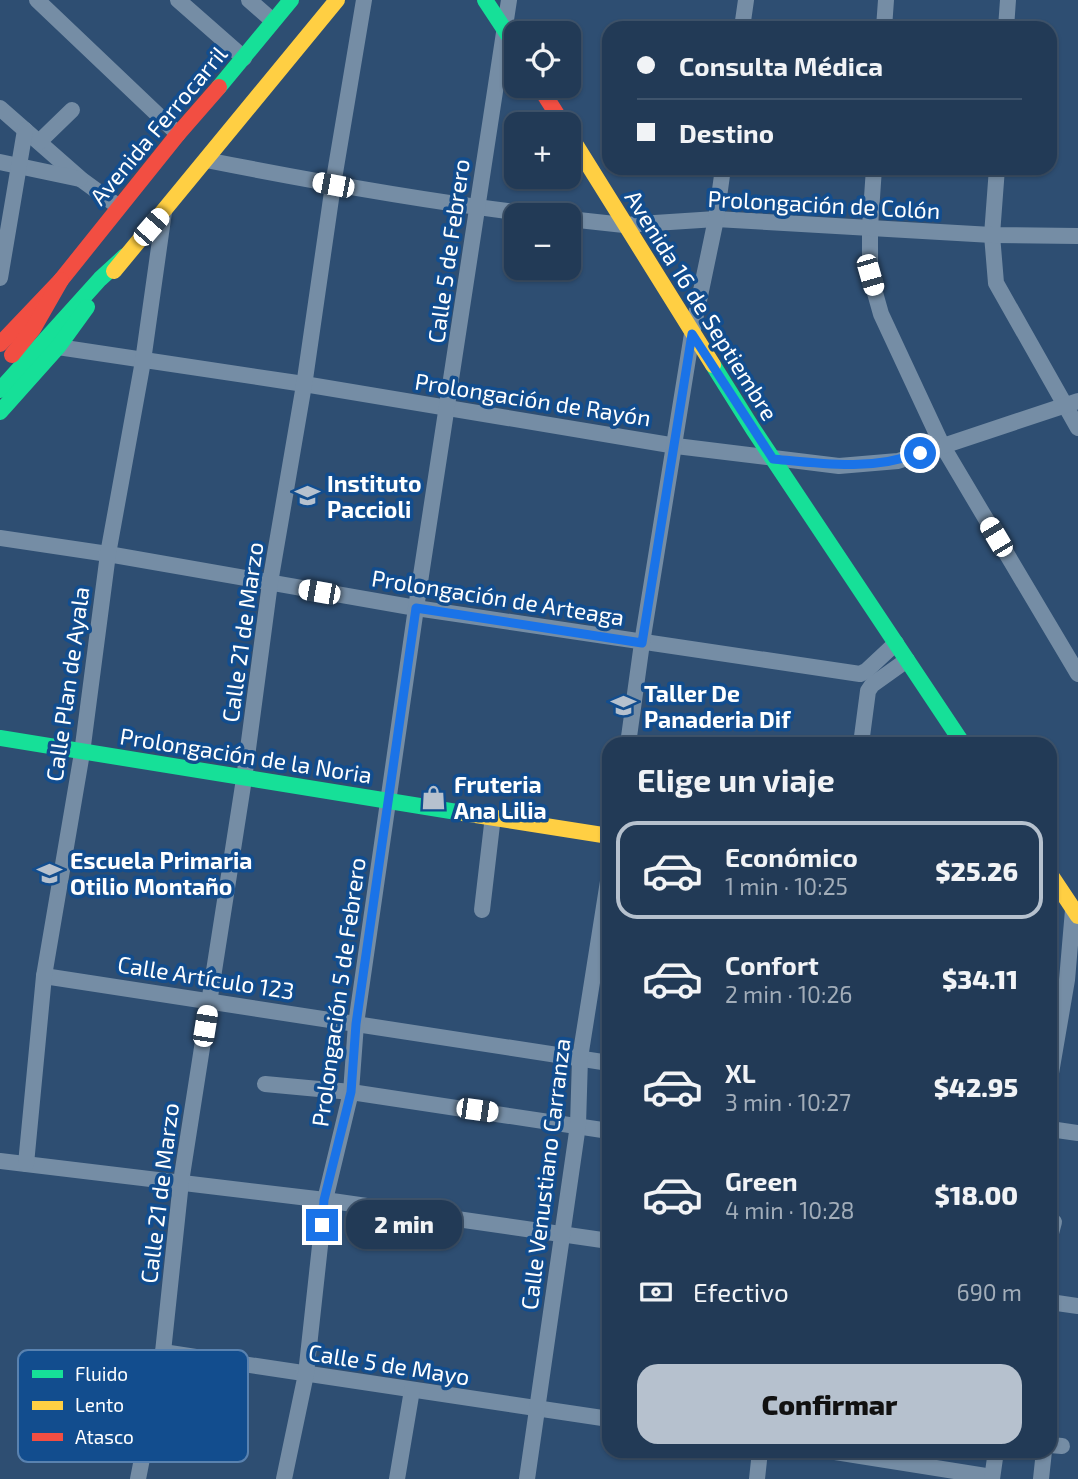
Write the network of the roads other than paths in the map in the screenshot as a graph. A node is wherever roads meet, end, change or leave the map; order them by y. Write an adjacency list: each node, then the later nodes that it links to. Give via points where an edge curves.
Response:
1 (37, 0): 22 (street)
2 (177, 0): 18 (street)
3 (249, 0): 13 (street)
4 (291, 0): 13 (main road, Avenida Ferrocarril)
5 (337, 0): 25 (main road)
6 (364, 0): 32 (street, Calle 21 de Marzo)
7 (485, 0): 17 (main road)
8 (495, 0): 17 (main road)
9 (509, 0): 17 (street, Calle 5 de Febrero)
10 (746, 0): 14 (street)
11 (886, 0): 15 (street)
12 (1008, 0): 16 (street)
13 (273, 21): 18 (main road, Avenida Ferrocarril)
14 (743, 21)
15 (884, 21)
16 (1006, 21)
17 (503, 26): 34 (street, Calle 5 de Febrero)
18 (244, 58): 22 (main road, Avenida Ferrocarril)
19 (0, 108): 21 (street)
20 (72, 110): 23 (street)
21 (25, 130): 23 (street); 27 (street)
22 (177, 134): 33 (main road, Avenida Ferrocarril)
23 (39, 142): 31 (street)
24 (581, 154): 39 (main road, Avenida 16 de Septiembre)
25 (206, 160): 32 (street); 36 (main road)
26 (0, 162): 27 (street)
27 (18, 166): 31 (street); 44 (street)
28 (722, 175): 37 (street)
29 (874, 175): 40 (street)
30 (996, 175): 41 (street)
31 (82, 180): 33 (street)
32 (333, 185): 34 (street); 51 (street, Calle 21 de Marzo)
33 (119, 207): 45 (main road, Avenida Ferrocarril)
34 (477, 208): 35 (street); 54 (street, Calle 5 de Febrero)
35 (504, 211)
36 (164, 212): 43 (main road); 49 (street, Calle Plan de Ayala)
37 (716, 219): 39 (street, Prolongación de Colón); 40 (street, Prolongación de Colón); 46 (street)
38 (581, 220): 39 (street, Prolongación de Colón)
39 (624, 225): 46 (main road, Avenida 16 de Septiembre)
40 (870, 228): 41 (street, Prolongación de Colón); 57 (street, via 870,275 881,314)
41 (992, 235): 42 (street, Prolongación de Colón); 53 (street, via 996,283)
42 (1078, 236)
43 (125, 256): 48 (main road); 52 (main road)
44 (0, 278)
45 (61, 280): 47 (main road, Avenida Ferrocarril); 50 (main road, Avenida Ferrocarril, via 33,329)
46 (692, 334): 58 (street); 59 (main road, Avenida 16 de Septiembre)
47 (0, 344)
48 (58, 347): 49 (street, Prolongación de Rayón); 55 (main road)
49 (143, 361): 51 (street, Prolongación de Rayón); 61 (street, Calle Plan de Ayala)
50 (0, 370)
51 (304, 384): 54 (street, Prolongación de Rayón); 62 (street, Calle 21 de Marzo)
52 (0, 390)
53 (1072, 403): 56 (street); 57 (street, Prolongación de Rayón)
54 (447, 408): 58 (street, Prolongación de Rayón); 63 (street, Calle 5 de Febrero)
55 (0, 412)
56 (1078, 428)
57 (942, 445): 59 (street, Prolongación de Rayón, via 898,461 839,466); 67 (street)
58 (676, 446): 59 (street, Prolongación de Rayón); 64 (street)
59 (773, 459): 65 (main road, Avenida 16 de Septiembre)
60 (0, 538): 61 (street, Prolongación de Arteaga)
61 (108, 554): 62 (street, Prolongación de Arteaga); 72 (street, Calle Plan de Ayala)
62 (270, 583): 63 (street, Prolongación de Arteaga); 73 (street, Calle 21 de Marzo)
63 (416, 608): 64 (street, Prolongación de Arteaga); 74 (street, Calle 5 de Febrero)
64 (642, 643): 65 (street, Prolongación de Arteaga, via 860,674); 68 (street)
65 (896, 643): 66 (main road, Avenida 16 de Septiembre)
66 (907, 660): 69 (street, via 868,691); 70 (main road, Avenida 16 de Septiembre)
67 (1078, 674)
68 (629, 737)
69 (862, 737)
70 (958, 737)
71 (0, 738): 72 (main road, Prolongación de la Noria)
72 (82, 753): 73 (main road, Prolongación de la Noria); 82 (street, Calle Plan de Ayala)
73 (244, 779): 74 (main road, Prolongación de la Noria); 83 (street, Calle 21 de Marzo)
74 (388, 800): 75 (main road, Prolongación de la Noria); 84 (street, Prolongación 5 de Febrero)
75 (493, 816): 76 (main road, Prolongación de la Noria); 79 (street)
76 (602, 835)
77 (1057, 884): 80 (main road)
78 (1057, 908): 80 (main road)
79 (482, 910)
80 (1076, 913): 85 (street)
81 (602, 919): 86 (street, Calle Venustiano Carranza)
82 (44, 976): 83 (street, Calle Artículo 123); 95 (street, Calle Plan de Ayala)
83 (209, 1000): 84 (street, Calle Artículo 123); 96 (street, Calle 21 de Marzo)
84 (356, 1024): 86 (street, Calle Artículo 123); 89 (street, Prolongación 5 de Febrero)
85 (1057, 1038)
86 (580, 1058): 87 (street, Calle Artículo 123); 90 (street, Calle Venustiano Carranza)
87 (602, 1062)
88 (265, 1084): 89 (street)
89 (351, 1092): 90 (street); 97 (street, Prolongación 5 de Febrero)
90 (578, 1125): 91 (street); 98 (street, Calle Venustiano Carranza)
91 (602, 1130)
92 (1057, 1130): 93 (street)
93 (1078, 1133)
94 (0, 1161): 95 (street)
95 (26, 1164): 96 (street)
96 (181, 1182): 97 (street); 102 (street, Calle 21 de Marzo)
97 (324, 1200): 98 (street); 104 (street, Prolongación 5 de Febrero)
98 (561, 1234): 99 (street); 106 (street, Calle Venustiano Carranza)
99 (602, 1240)
100 (1057, 1303): 101 (street)
101 (1078, 1306)
102 (163, 1350)
103 (248, 1365): 104 (street, Calle 5 de Mayo)
104 (306, 1374): 105 (street, Calle 5 de Mayo); 113 (street, Prolongación 5 de Febrero)
105 (412, 1390): 106 (street, Calle 5 de Mayo); 114 (street)
106 (539, 1409): 107 (street, Calle 5 de Mayo); 115 (street, Calle Venustiano Carranza)
107 (602, 1418)
108 (759, 1458): 116 (street)
109 (871, 1458): 112 (street)
110 (995, 1458): 112 (street)
111 (1043, 1458): 117 (street)
112 (992, 1478)
113 (284, 1479)
114 (397, 1479)
115 (527, 1479)
116 (757, 1479)
117 (1041, 1479)

